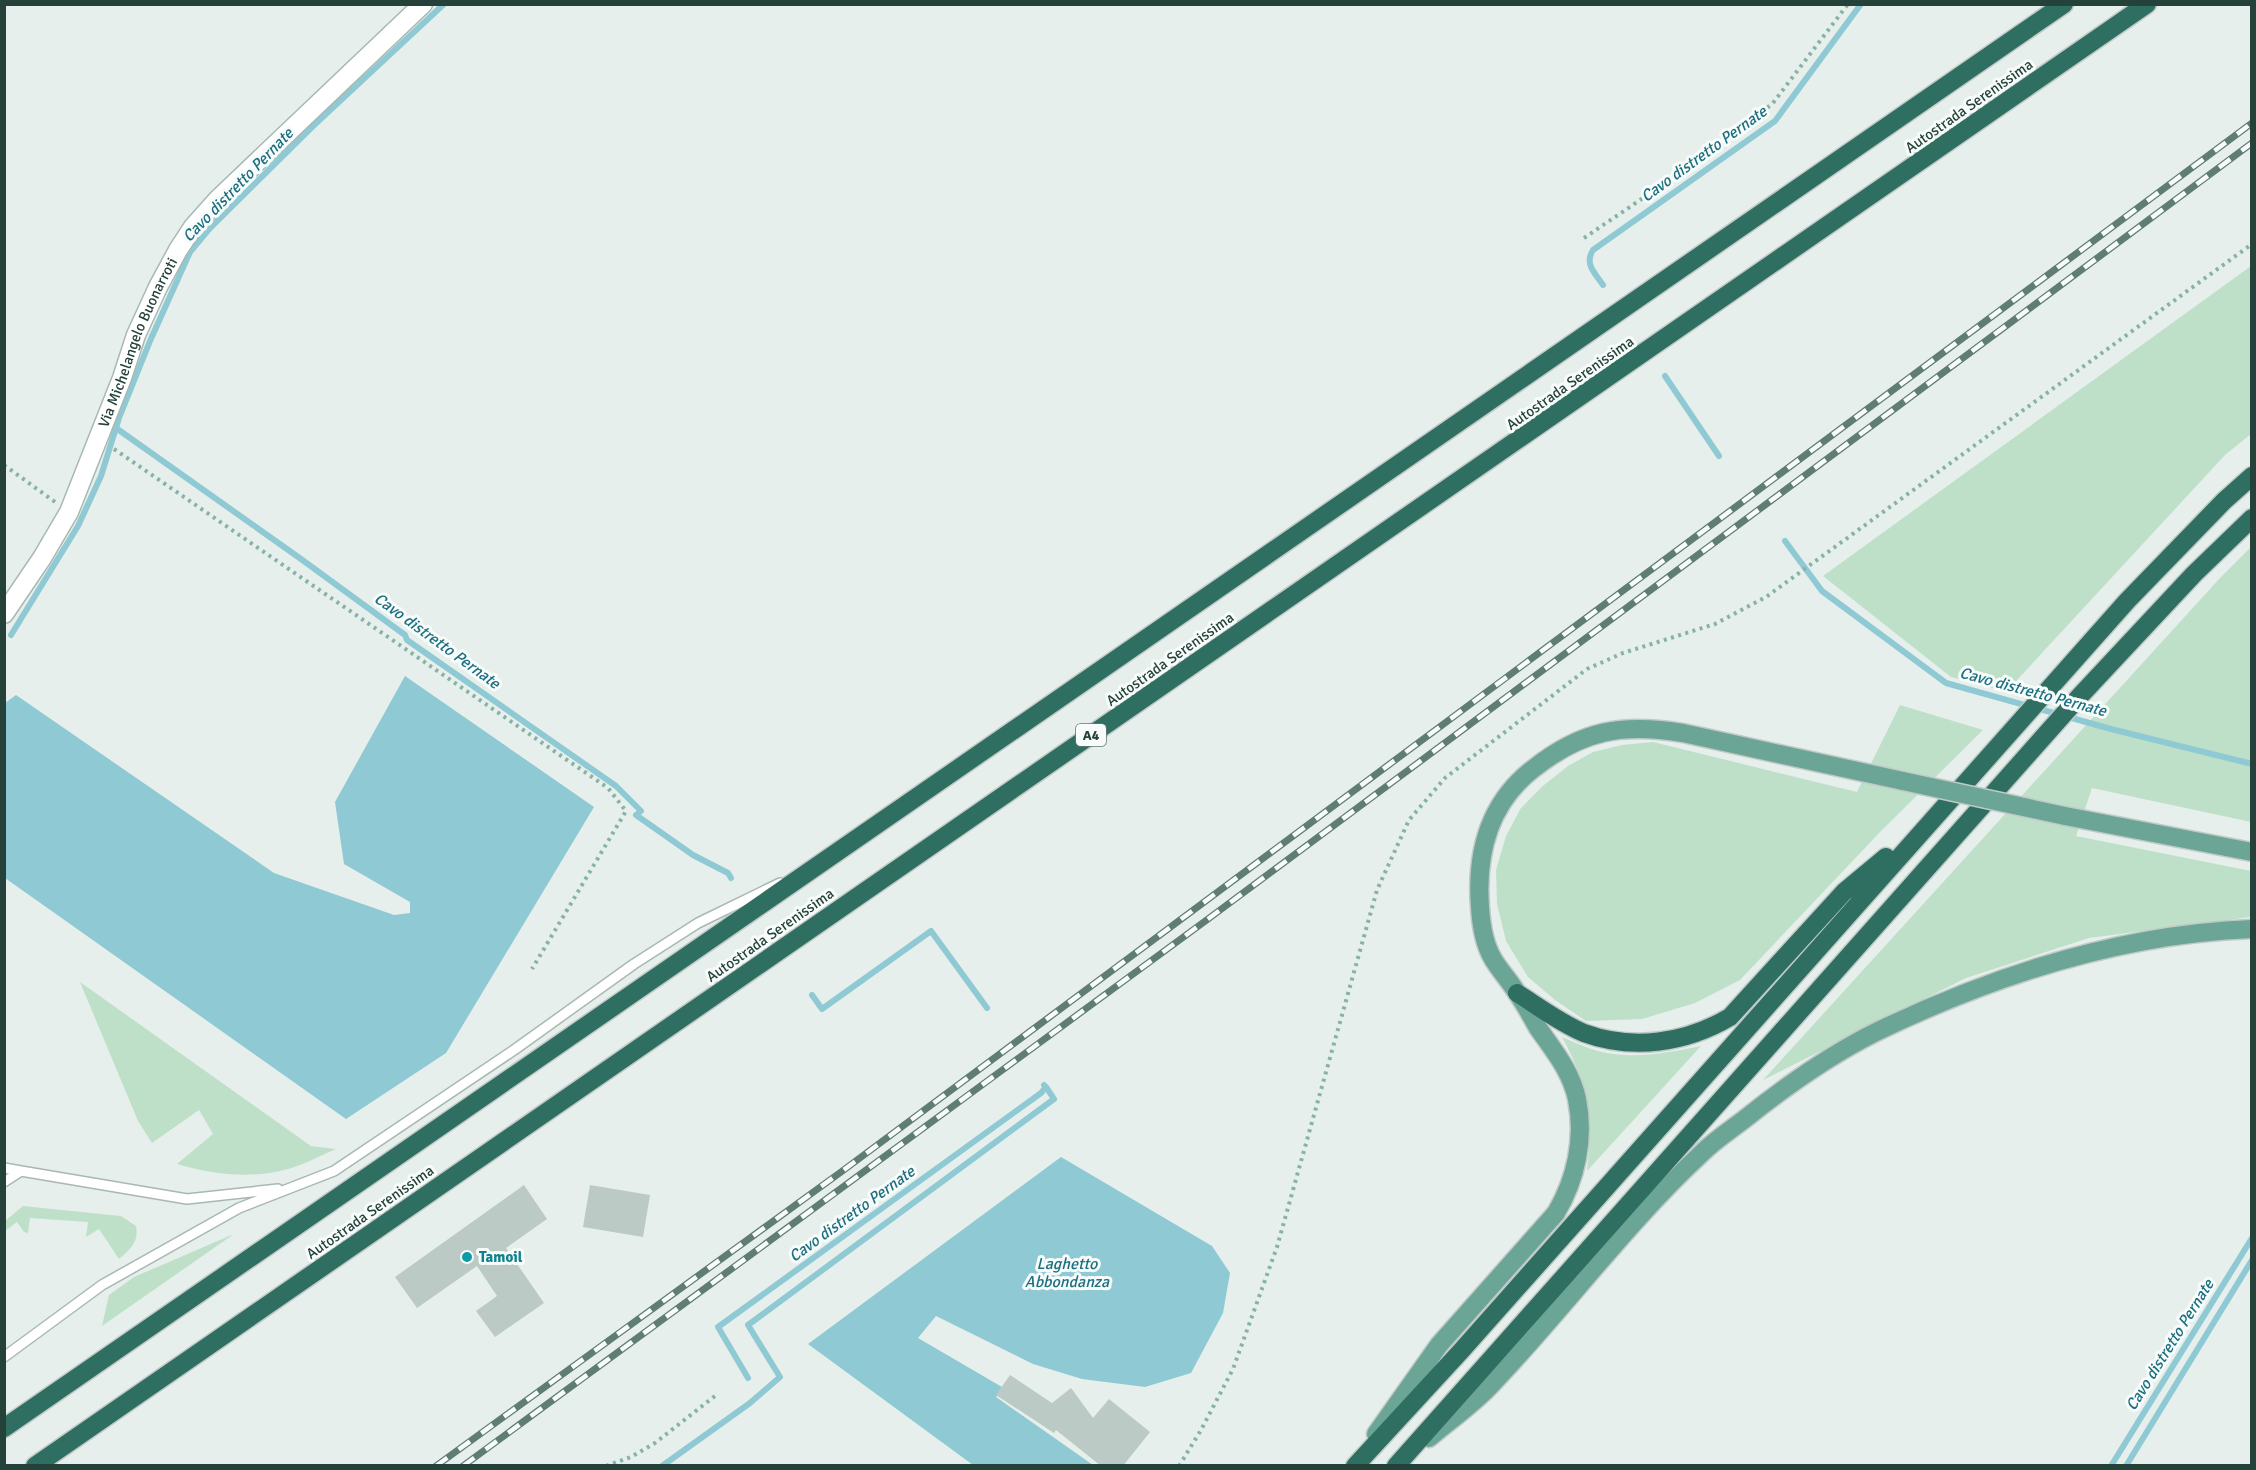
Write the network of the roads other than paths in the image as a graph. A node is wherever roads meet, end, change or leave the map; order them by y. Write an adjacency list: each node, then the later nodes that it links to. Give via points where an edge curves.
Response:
1 (423, 4): 6 (street, Via Michelangelo Buonarroti, via 218,199 194,227 136,335 69,512)
2 (2064, 4): 9 (highway, Autostrada Serenissima)
3 (2146, 4): 19 (highway, Autostrada Serenissima / A4)
4 (2252, 476): 7 (highway, via 2127,601)
5 (2252, 518): 18 (highway, via 2194,574 2063,715)
6 (4, 614)
7 (1931, 819): 11 (highway, via 1844,892 1730,1017 1709,1029 1659,1042 1605,1039 1554,1018); 20 (highway)
8 (2252, 852): 11 (main road, bridge, via 1657,729 1610,731 1568,745 1526,774 1495,815 1485,837 1479,868 1481,923 1492,958)
9 (818, 864): 15 (lane, via 698,923 374,1146 323,1177); 17 (highway, Autostrada Serenissima)
10 (2252, 929): 18 (main road, via 2126,945 2008,978 1874,1033 1820,1066 1704,1150 1488,1388)
11 (1517, 993): 20 (main road, via 1573,1084 1580,1128 1572,1179 1556,1213 1439,1345)
12 (4, 1168): 13 (lane)
13 (21, 1171): 14 (lane); 15 (lane, via 187,1199)
14 (4, 1182)
15 (293, 1188): 16 (lane, via 239,1208 102,1285)
16 (4, 1357)
17 (4, 1428)
18 (1397, 1465)
19 (35, 1466)
20 (1355, 1466)

